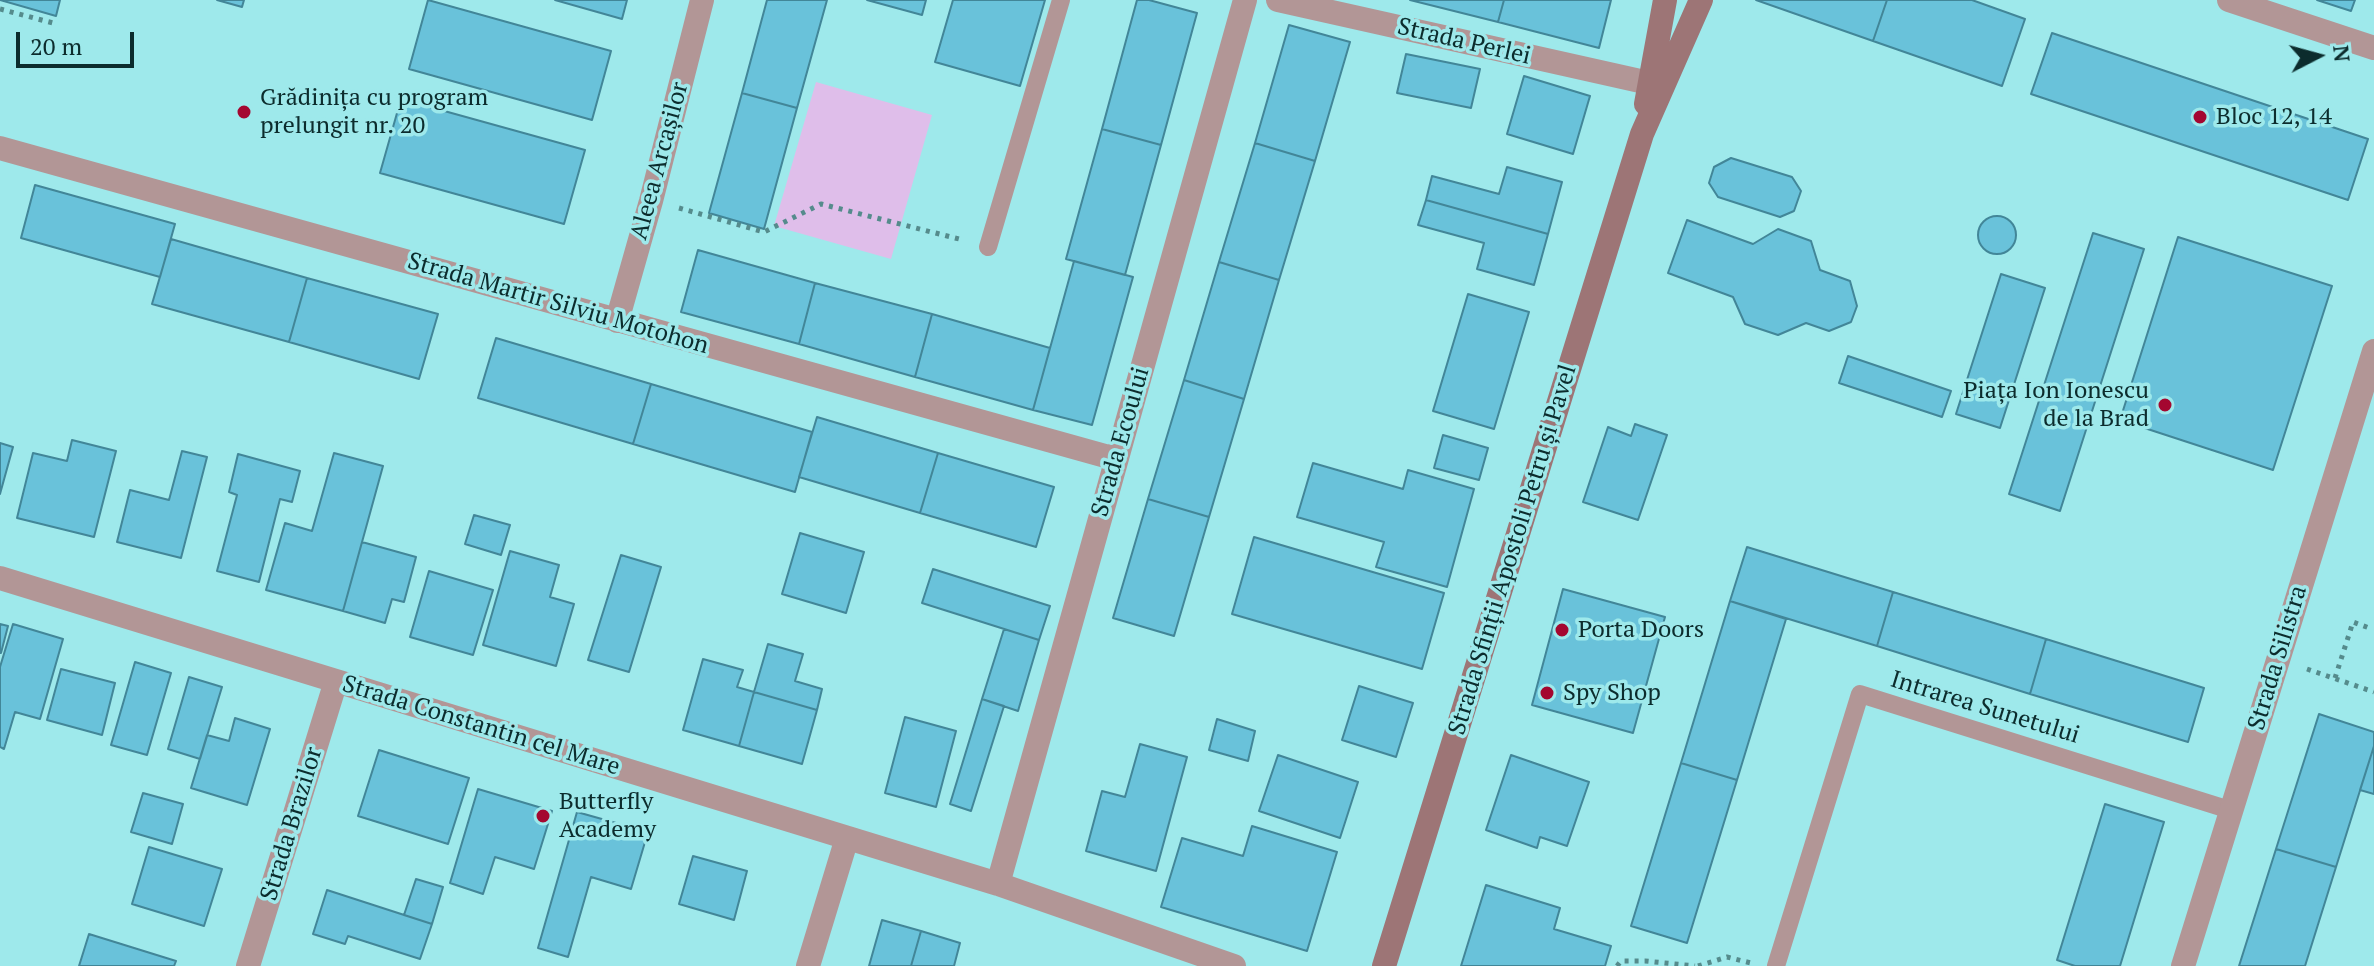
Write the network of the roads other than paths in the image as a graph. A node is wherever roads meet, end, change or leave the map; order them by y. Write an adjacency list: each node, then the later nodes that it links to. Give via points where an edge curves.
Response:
1 (702, 0): 13 (street, Aleea Arcașilor)
2 (1061, 0): 12 (lane)
3 (1245, 0): 15 (street, Strada Ecoului)
4 (1278, 0): 9 (street, Strada Perlei)
5 (1665, 0): 9 (main road, Strada Sfinții Apostoli Petru și Pavel)
6 (1701, 0): 10 (main road, Strada Sfinții Apostoli Petru și Pavel)
7 (2229, 0): 8 (street)
8 (2374, 48)
9 (1649, 83): 10 (main road, Strada Sfinții Apostoli Petru și Pavel)
10 (1642, 134): 24 (main road, Strada Sfinții Apostoli Petru și Pavel)
11 (0, 148): 13 (street, Strada Martir Silviu Motohon)
12 (988, 247)
13 (617, 321): 15 (street, Strada Martir Silviu Motohon)
14 (2374, 351): 18 (street, Strada Silistra)
15 (1116, 459): 20 (street, Strada Ecoului)
16 (0, 578): 17 (street, Strada Constantin cel Mare)
17 (336, 681): 19 (street, Strada Constantin cel Mare); 21 (street, Strada Brazilor)
18 (2230, 810): 25 (lane, Intrarea Sunetului, via 1860,694); 26 (street, Strada Silistra)
19 (847, 838): 20 (street, Strada Constantin cel Mare); 22 (street)
20 (998, 884): 23 (street, Strada Constantin cel Mare)
21 (248, 966)
22 (808, 966)
23 (1234, 966)
24 (1384, 966)
25 (1776, 966)
26 (2183, 966)

